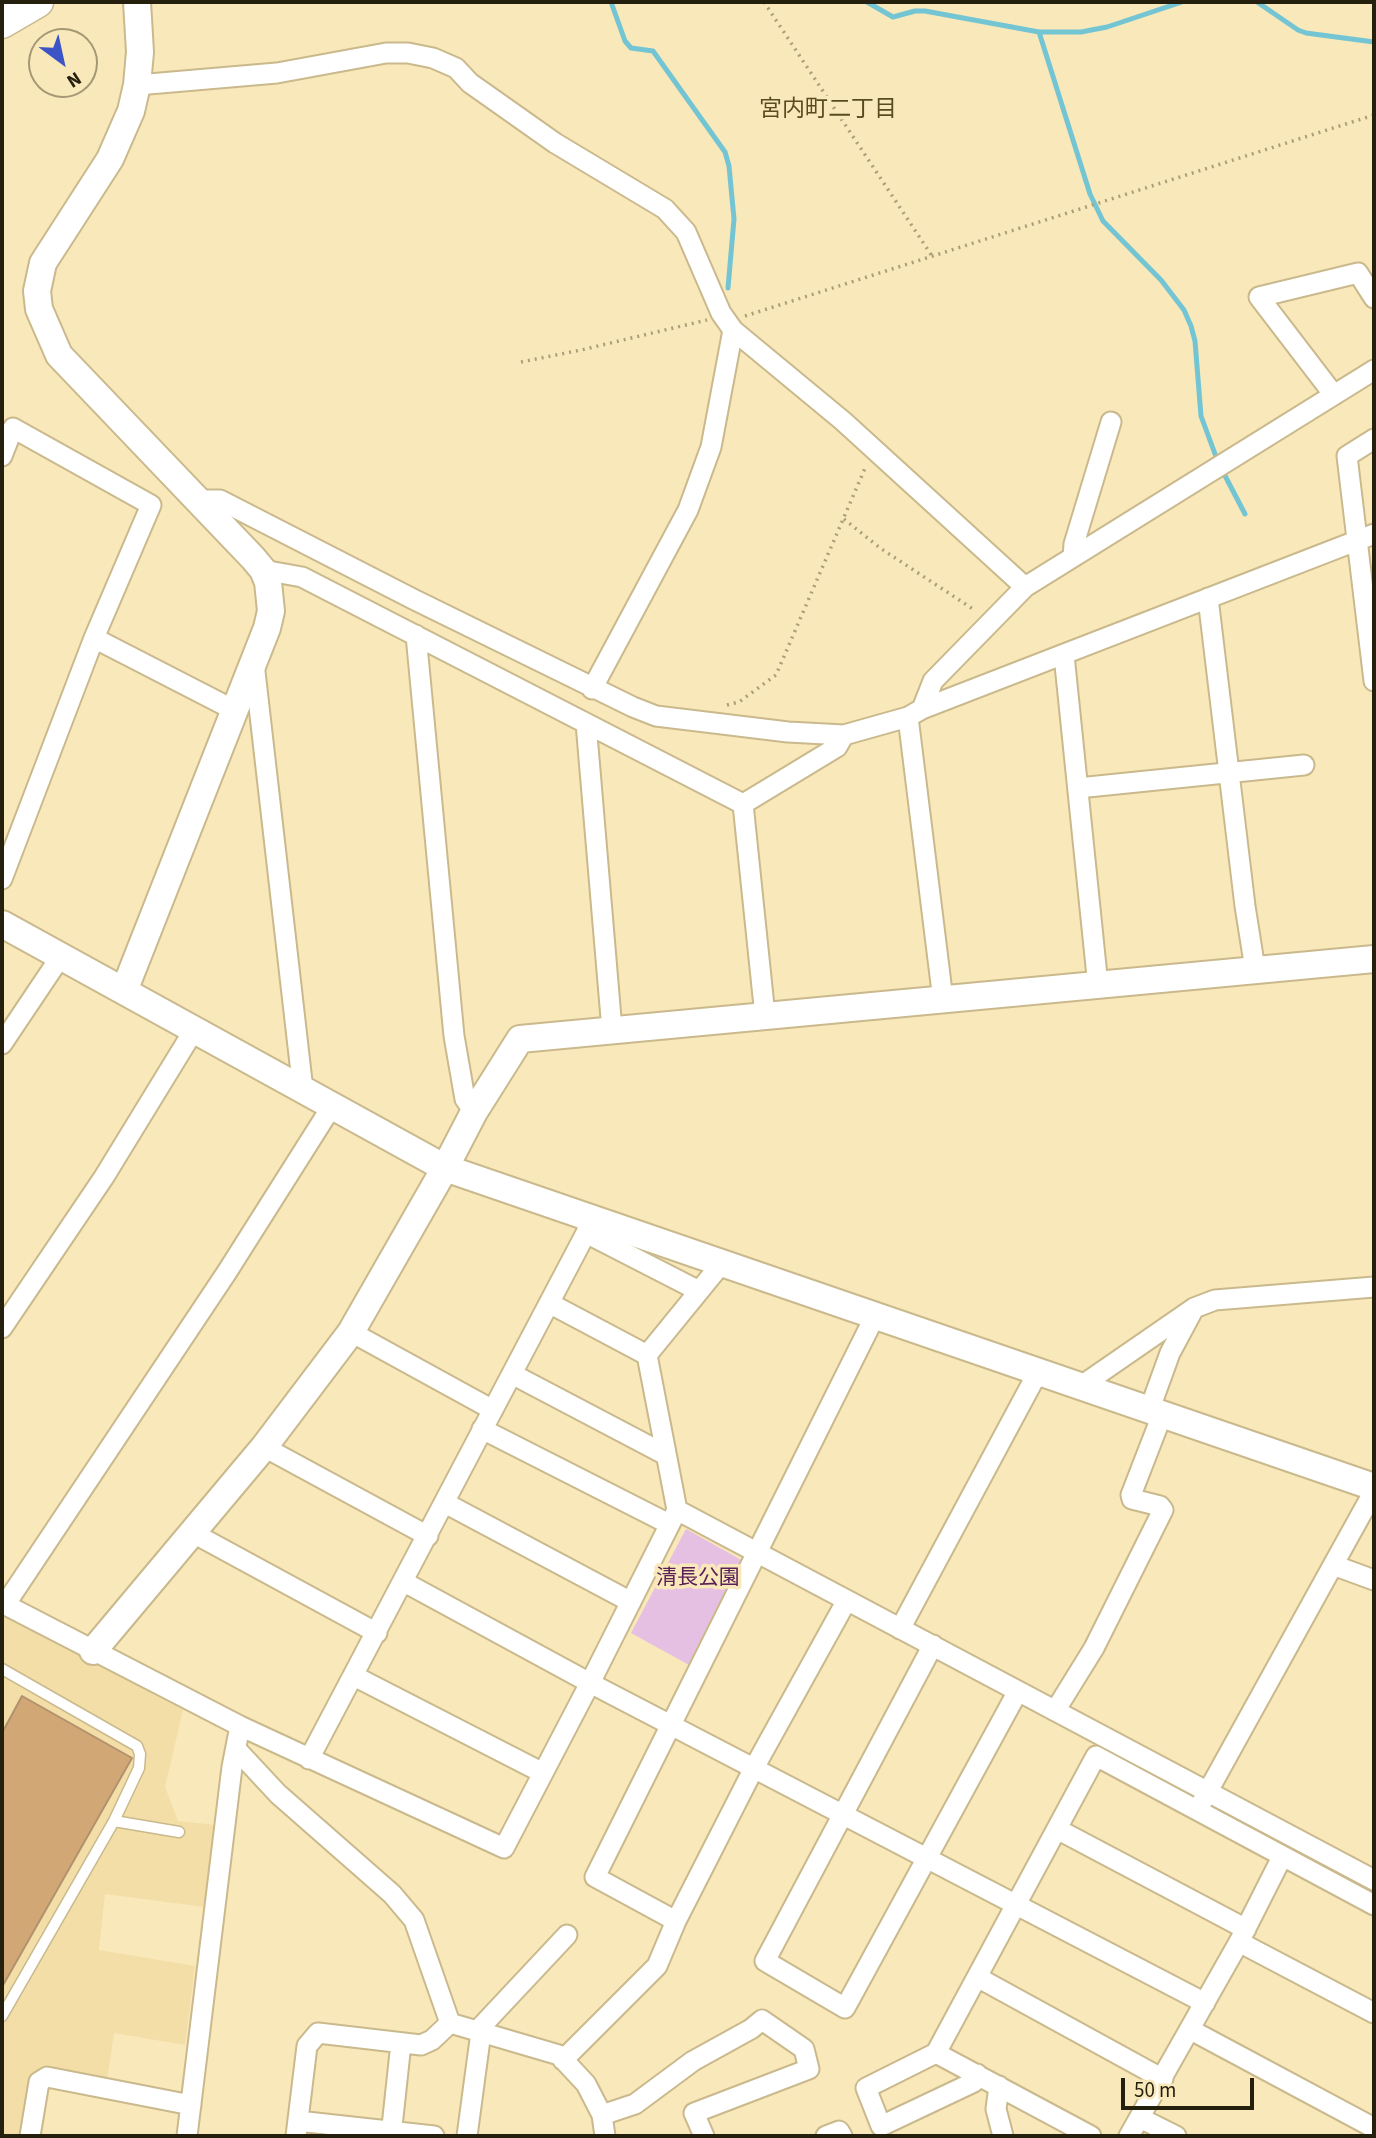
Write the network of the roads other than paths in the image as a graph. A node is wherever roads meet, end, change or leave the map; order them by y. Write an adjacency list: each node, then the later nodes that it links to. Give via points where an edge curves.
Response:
1 (38, 2): 3 (main road)
2 (137, 2): 4 (street)
3 (2, 23)
4 (137, 85): 6 (street, via 277,73 386,53 433,58 456,68 470,83 555,143 665,209 686,232); 12 (street, via 110,159 43,263 37,291 39,309 59,355)
5 (1374, 298): 8 (street, via 1358,273 1259,297)
6 (728, 323): 16 (street); 23 (street, via 711,447 688,510)
7 (1374, 370): 8 (street)
8 (1334, 395): 14 (street)
9 (1111, 422): 14 (street)
10 (1374, 439): 13 (street, via 1347,456)
11 (2, 456): 19 (street, via 13,428 151,505)
12 (200, 500): 15 (street); 23 (street, via 220,500)
13 (1366, 538): 17 (street); 22 (street)
14 (1073, 557): 16 (street)
15 (263, 570): 18 (street, via 302,576); 21 (street, via 271,611)
16 (1025, 587): 25 (street, via 933,681)
17 (1208, 598): 20 (street); 29 (street)
18 (416, 635): 26 (street); 46 (street, via 454,1036 465,1099)
19 (94, 638): 24 (street); 32 (street)
20 (1064, 655): 25 (street); 30 (street)
21 (254, 660): 24 (street); 44 (street)
22 (1374, 681)
23 (592, 689): 27 (street, via 656,716)
24 (233, 710): 38 (street)
25 (915, 713): 27 (street); 39 (street)
26 (586, 723): 31 (street); 42 (street)
27 (844, 735): 31 (street, via 837,747)
28 (1304, 765): 29 (street)
29 (1229, 772): 30 (street); 36 (street)
30 (1078, 788): 37 (street)
31 (743, 804): 40 (street)
32 (2, 879)
33 (2, 924): 34 (street)
34 (61, 956): 38 (street); 43 (street)
35 (1374, 959): 36 (street)
36 (1255, 969): 37 (street)
37 (1098, 986): 39 (street)
38 (124, 991): 41 (street)
39 (943, 1000): 40 (street)
40 (765, 1016): 42 (street)
41 (194, 1030): 44 (street); 55 (street, via 104,1177)
42 (612, 1030): 46 (street, via 520,1039)
43 (2, 1044)
44 (303, 1090): 45 (street)
45 (332, 1106): 47 (street); 77 (street, via 227,1272)
46 (474, 1112): 47 (street)
47 (445, 1168): 48 (street); 56 (street)
48 (588, 1226): 49 (street); 51 (street); 52 (street)
49 (722, 1263): 51 (street); 54 (street)
50 (1374, 1287): 53 (street, via 1215,1300)
51 (699, 1292): 57 (street)
52 (549, 1303): 57 (street); 59 (street)
53 (1194, 1308): 60 (street); 62 (street, via 1170,1353)
54 (875, 1316): 58 (street); 71 (street)
55 (2, 1328)
56 (351, 1332): 61 (street); 64 (street)
57 (647, 1355): 65 (street)
58 (1038, 1372): 60 (street); 78 (street)
59 (512, 1374): 61 (street); 65 (street)
60 (1081, 1386): 62 (street)
61 (493, 1410): 63 (street)
62 (1155, 1413): 66 (street); 86 (street, via 1131,1495 1163,1510 1094,1648)
63 (482, 1429): 67 (street); 68 (street)
64 (264, 1447): 69 (street); 70 (street)
65 (666, 1455): 68 (street)
66 (1374, 1489): 72 (street)
67 (445, 1503): 70 (street); 76 (street)
68 (673, 1517): 71 (street); 76 (street)
69 (193, 1533): 79 (street); 81 (street)
70 (428, 1536): 74 (street)
71 (757, 1552): 75 (street); 87 (street)
72 (1334, 1565): 73 (street); 93 (street)
73 (1374, 1580)
74 (404, 1582): 79 (street); 84 (street)
75 (847, 1600): 78 (street); 91 (street)
76 (631, 1602): 84 (street)
77 (3, 1604): 81 (street)
78 (900, 1629): 80 (street)
79 (377, 1633): 83 (street)
80 (933, 1646): 85 (street); 95 (street)
81 (93, 1651): 88 (street)
82 (2, 1669): 96 (lane, via 137,1746 139,1768)
83 (354, 1676): 90 (street); 92 (street)
84 (590, 1683): 87 (street); 92 (street)
85 (1017, 1690): 86 (street); 100 (street)
86 (1055, 1711): 93 (street)
87 (671, 1725): 91 (street); 104 (street, via 595,1877)
88 (240, 1726): 89 (street); 90 (street)
89 (237, 1750): 111 (street, via 414,1920); 120 (street)
90 (309, 1759): 92 (street, via 504,1848)
91 (754, 1768): 95 (street); 104 (street)
92 (543, 1773)
93 (1208, 1792): 94 (street); 101 (street)
94 (1198, 1811): 97 (street, via 1096,1756); 99 (street)
95 (843, 1814): 100 (street); 100 (street, via 765,1961 845,2008)
96 (114, 1821): 98 (lane); 110 (lane)
97 (1058, 1829): 102 (street); 106 (street)
98 (179, 1832)
99 (1282, 1857): 103 (street); 106 (street)
100 (927, 1858): 102 (street)
101 (1374, 1880)
102 (1017, 1905): 107 (street); 108 (street)
103 (1374, 1905)
104 (676, 1921): 116 (street, via 657,1966)
105 (567, 1935): 113 (street)
106 (1242, 1936): 108 (street); 109 (street)
107 (977, 1977): 115 (street); 118 (street)
108 (1205, 2003): 112 (street)
109 (1374, 2013)
110 (2, 2016)
111 (450, 2023): 113 (street); 114 (street, via 421,2045)
112 (1191, 2030): 118 (street); 123 (street)
113 (479, 2032): 116 (street); 129 (street)
114 (401, 2043): 124 (street, via 318,2033 307,2046); 125 (street)
115 (936, 2053): 117 (street); 117 (street, via 866,2088 881,2126 974,2082)
116 (563, 2060): 121 (street, via 586,2084)
117 (977, 2074): 119 (street)
118 (1163, 2079): 122 (street)
119 (999, 2086): 134 (street, via 996,2109); 135 (street)
120 (191, 2105): 126 (street, via 47,2077 40,2082); 127 (street)
121 (603, 2115): 130 (street); 131 (street, via 635,2104 693,2061 762,2020 804,2049 809,2068 694,2113)
122 (1140, 2118): 136 (street); 137 (street)
123 (1374, 2128)
124 (297, 2129): 125 (street)
125 (391, 2134): 128 (street)
126 (30, 2136)
127 (187, 2136)
128 (434, 2136)
129 (467, 2136)
130 (605, 2136)
131 (704, 2136)
132 (826, 2136): 133 (street, via 839,2131)
133 (842, 2136)
134 (1003, 2136)
135 (1091, 2136)
136 (1129, 2136)
137 (1176, 2136)

